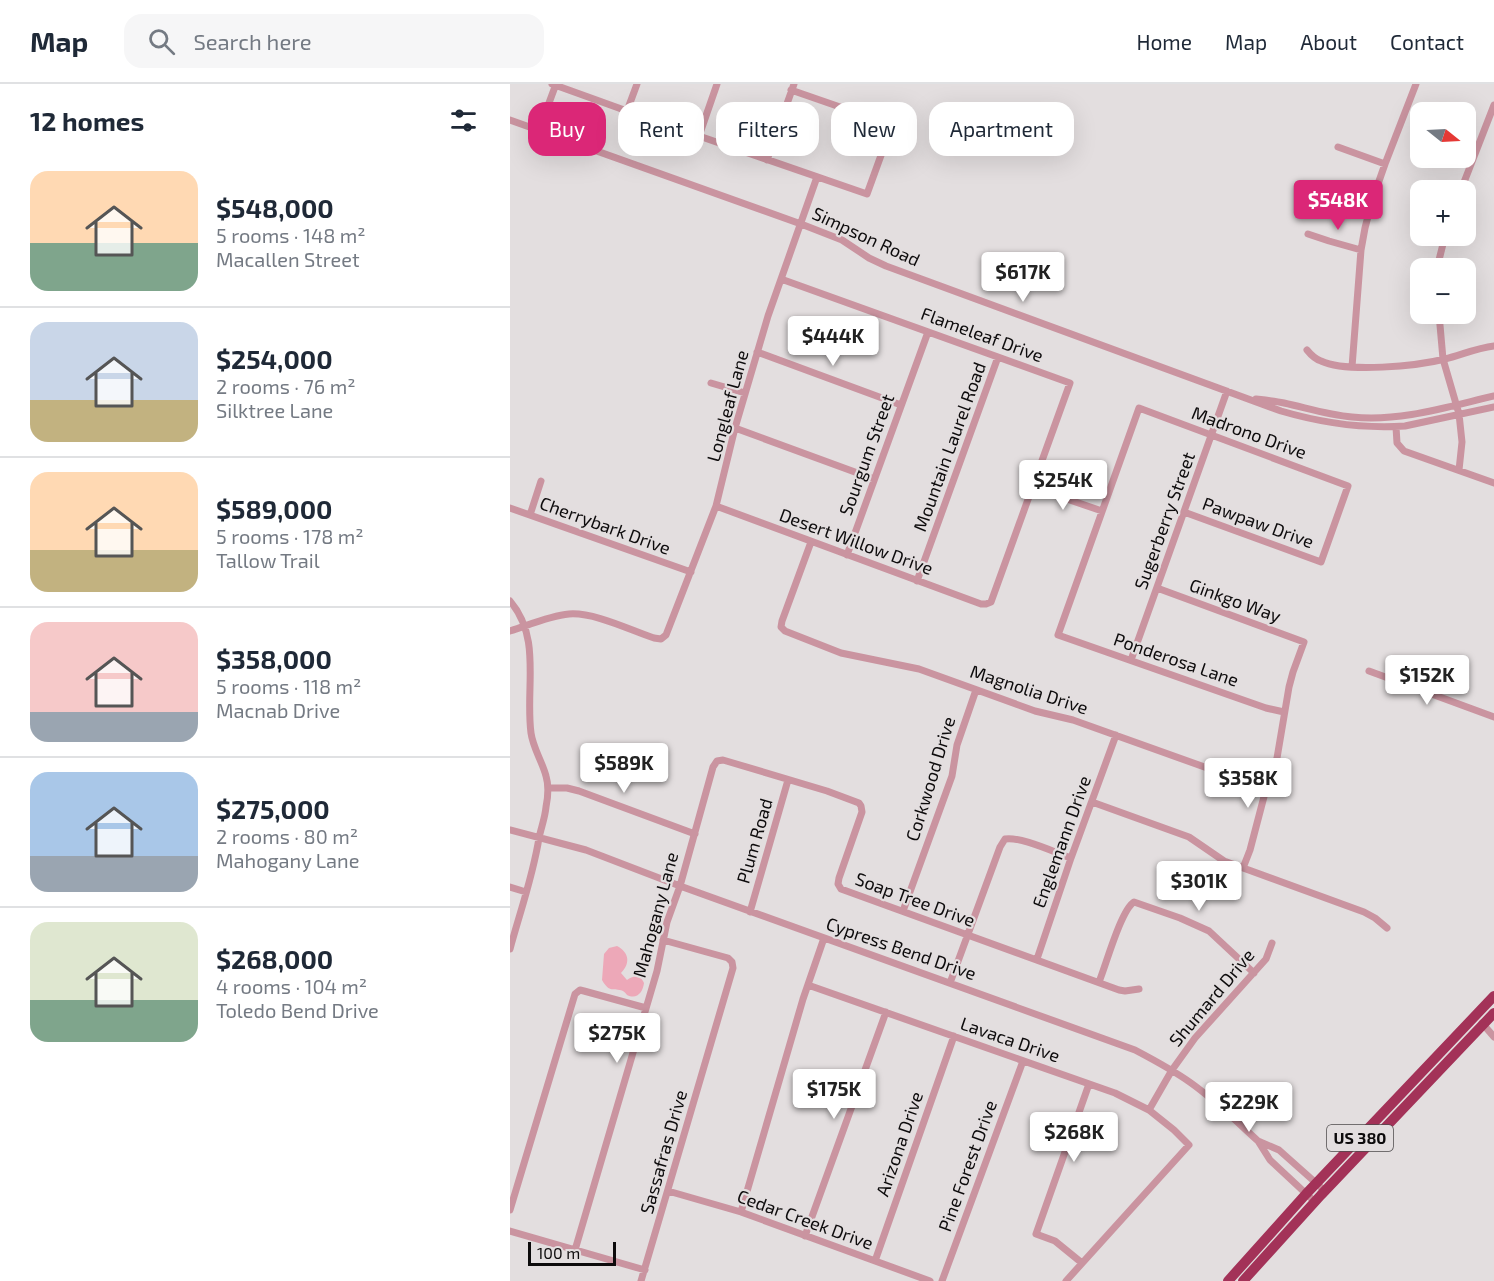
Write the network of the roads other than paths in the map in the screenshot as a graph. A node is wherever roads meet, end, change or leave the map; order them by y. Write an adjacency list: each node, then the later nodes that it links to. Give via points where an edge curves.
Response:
1 (554, 84): 2 (street, via 627,111); 6 (street)
2 (637, 84)
3 (717, 84): 12 (street, via 699,136)
4 (1413, 85): 13 (street)
5 (792, 87): 12 (street); 14 (street, via 892,125 867,194)
6 (548, 102)
7 (1494, 105): 15 (street)
8 (510, 120): 9 (street, Simpson Road)
9 (528, 126)
10 (1338, 147): 13 (street)
11 (606, 154): 16 (street, Simpson Road)
12 (767, 160): 14 (street)
13 (1385, 164): 18 (street)
14 (817, 177): 16 (street, Longleaf Lane)
15 (1465, 180)
16 (801, 224): 19 (street, Longleaf Lane); 29 (street, Simpson Road, via 842,240 886,266)
17 (1308, 234): 18 (street)
18 (1361, 250): 27 (street)
19 (781, 279): 21 (street, Flameleaf Drive); 24 (street, Longleaf Lane)
20 (1440, 324): 26 (street)
21 (928, 332): 25 (street, Flameleaf Drive); 33 (street, Sourgum Street)
22 (1494, 346): 26 (street)
23 (1307, 350): 27 (street, via 1323,363)
24 (757, 352): 30 (street, Longleaf Lane); 33 (street)
25 (998, 357): 44 (street, Flameleaf Drive, via 1070,383); 54 (street, Mountain Laurel Road)
26 (1443, 359): 27 (street); 34 (street)
27 (1352, 368)
28 (711, 383): 30 (street)
29 (1227, 391): 31 (street, Simpson Road); 39 (street, Sugerberry Street)
30 (745, 393): 38 (street, Longleaf Lane)
31 (1242, 396): 34 (street, Simpson Road, via 1353,417 1402,416); 37 (street, Simpson Road, via 1281,411 1335,424)
32 (1494, 396): 34 (street, Simpson Road)
33 (901, 405): 41 (street, Sourgum Street)
34 (1456, 405): 36 (street)
35 (1494, 407): 36 (street, Simpson Road)
36 (1459, 414): 37 (street, Simpson Road); 40 (street)
37 (1396, 427): 40 (street, via 1397,443 1404,451)
38 (735, 428): 41 (street); 45 (street, Longleaf Lane)
39 (1211, 435): 47 (street, Madrono Drive, via 1139,408); 48 (street, Sugerberry Street); 52 (street, Madrono Drive, via 1348,486)
40 (1459, 470): 43 (street)
41 (874, 479): 51 (street, Sourgum Street)
42 (541, 481): 49 (street)
43 (1494, 483)
44 (1032, 487): 47 (street); 54 (street, Desert Willow Drive, via 991,602 981,604)
45 (716, 506): 50 (street, Desert Willow Drive); 53 (street, Longleaf Lane)
46 (510, 508): 49 (street, Cherrybark Drive)
47 (1102, 511): 59 (street, Ponderosa Lane, via 1058,635)
48 (1184, 512): 52 (street, Pawpaw Drive); 55 (street, Sugerberry Street)
49 (530, 515): 53 (street, Cherrybark Drive)
50 (811, 542): 51 (street, Desert Willow Drive); 61 (street, Magnolia Drive, via 782,621 785,631 841,653 912,667)
51 (847, 555): 54 (street, Desert Willow Drive)
52 (1321, 561)
53 (691, 572): 57 (street, Longleaf Lane, via 661,639 584,615 570,614)
54 (917, 581)
55 (1157, 588): 59 (street, Sugerberry Street); 62 (street, Ginkgo Way, via 1304,642)
56 (510, 601): 57 (street)
57 (526, 626): 58 (street); 67 (street, via 530,642 531,735)
58 (510, 631)
59 (1131, 660): 62 (street, Ponderosa Lane)
60 (1369, 671): 63 (street)
61 (976, 690): 64 (street, Magnolia Drive); 78 (street, Corkwood Drive, via 957,746 952,776)
62 (1284, 712): 68 (street, via 1280,748)
63 (1494, 717)
64 (1116, 735): 68 (street, Magnolia Drive); 69 (street, Englemann Drive)
65 (717, 761): 66 (street, Soap Tree Drive); 71 (street, Mahogany Lane)
66 (788, 780): 78 (street, Soap Tree Drive, via 859,802 861,817 839,887); 79 (street, Plum Road)
67 (548, 788): 71 (street, via 579,791); 72 (street)
68 (1266, 789): 74 (street)
69 (1092, 802): 73 (street, Englemann Drive); 74 (street, via 1189,837 1224,861)
70 (510, 830): 72 (street, Cypress Bend Drive)
71 (695, 834): 75 (street, Mahogany Lane)
72 (539, 838): 75 (street, Cypress Bend Drive, via 586,850); 77 (street)
73 (1071, 858): 81 (street, via 1021,840 1005,839); 86 (street, Englemann Drive)
74 (1243, 868): 80 (street, via 1364,912)
75 (680, 886): 79 (street, Cypress Bend Drive); 83 (street, Mahogany Lane)
76 (510, 887): 77 (street)
77 (526, 892): 85 (street)
78 (903, 911): 81 (street, Soap Tree Drive)
79 (750, 912): 82 (street, Cypress Bend Drive)
80 (1387, 928)
81 (969, 935): 86 (street, Soap Tree Drive); 89 (street)
82 (824, 938): 89 (street, Cypress Bend Drive); 90 (street)
83 (663, 940): 93 (street, Mahogany Lane); 105 (street, Sassafras Drive, via 728,958 733,968)
84 (1272, 943): 87 (street, Shumard Drive, via 1266,959)
85 (510, 949)
86 (1036, 959): 88 (street, Soap Tree Drive)
87 (1254, 973): 88 (street, via 1209,931 1134,902 1123,917); 100 (street, Shumard Drive, via 1195,1038)
88 (1100, 982): 91 (street, Soap Tree Drive, via 1125,991)
89 (950, 983): 100 (street, Cypress Bend Drive, via 1122,1045)
90 (808, 985): 94 (street, Lavaca Drive); 108 (street)
91 (1139, 989)
92 (1494, 996): 96 (highway, US 380)
93 (646, 1008): 107 (street, via 577,992); 111 (street, Mahogany Lane)
94 (886, 1012): 97 (street, Lavaca Drive); 110 (street)
95 (1494, 1013): 96 (highway, US 380)
96 (1479, 1021): 98 (street); 104 (highway, US 380)
97 (954, 1036): 99 (street, Lavaca Drive); 112 (street, Arizona Drive)
98 (1494, 1036)
99 (1023, 1061): 101 (street, Lavaca Drive); 117 (street, Pine Forest Drive)
100 (1172, 1070): 102 (street, Shumard Drive); 103 (street, Cypress Bend Drive)
101 (1089, 1084): 102 (street, Lavaca Drive); 113 (street, via 1036,1234 1055,1241)
102 (1149, 1110): 113 (street, Lavaca Drive, via 1190,1145)
103 (1258, 1141): 104 (street, Cypress Bend Drive, via 1279,1150); 106 (street, Cypress Bend Drive, via 1270,1160)
104 (1321, 1187): 106 (highway, US 380)
105 (668, 1191): 108 (street, Cedar Creek Drive); 114 (street, Sassafras Drive)
106 (1311, 1198): 119 (highway, US 380); 120 (highway, US 380)
107 (510, 1210)
108 (741, 1212): 110 (street, Cedar Creek Drive)
109 (510, 1231): 111 (street)
110 (805, 1236): 112 (street, Cedar Creek Drive)
111 (575, 1250): 114 (street)
112 (875, 1261): 116 (street, Cedar Creek Drive)
113 (1082, 1263): 118 (street)
114 (645, 1270): 115 (street, Sassafras Drive)
115 (641, 1281)
116 (930, 1281)
117 (942, 1281)
118 (1066, 1281)
119 (1228, 1281)
120 (1243, 1281)

